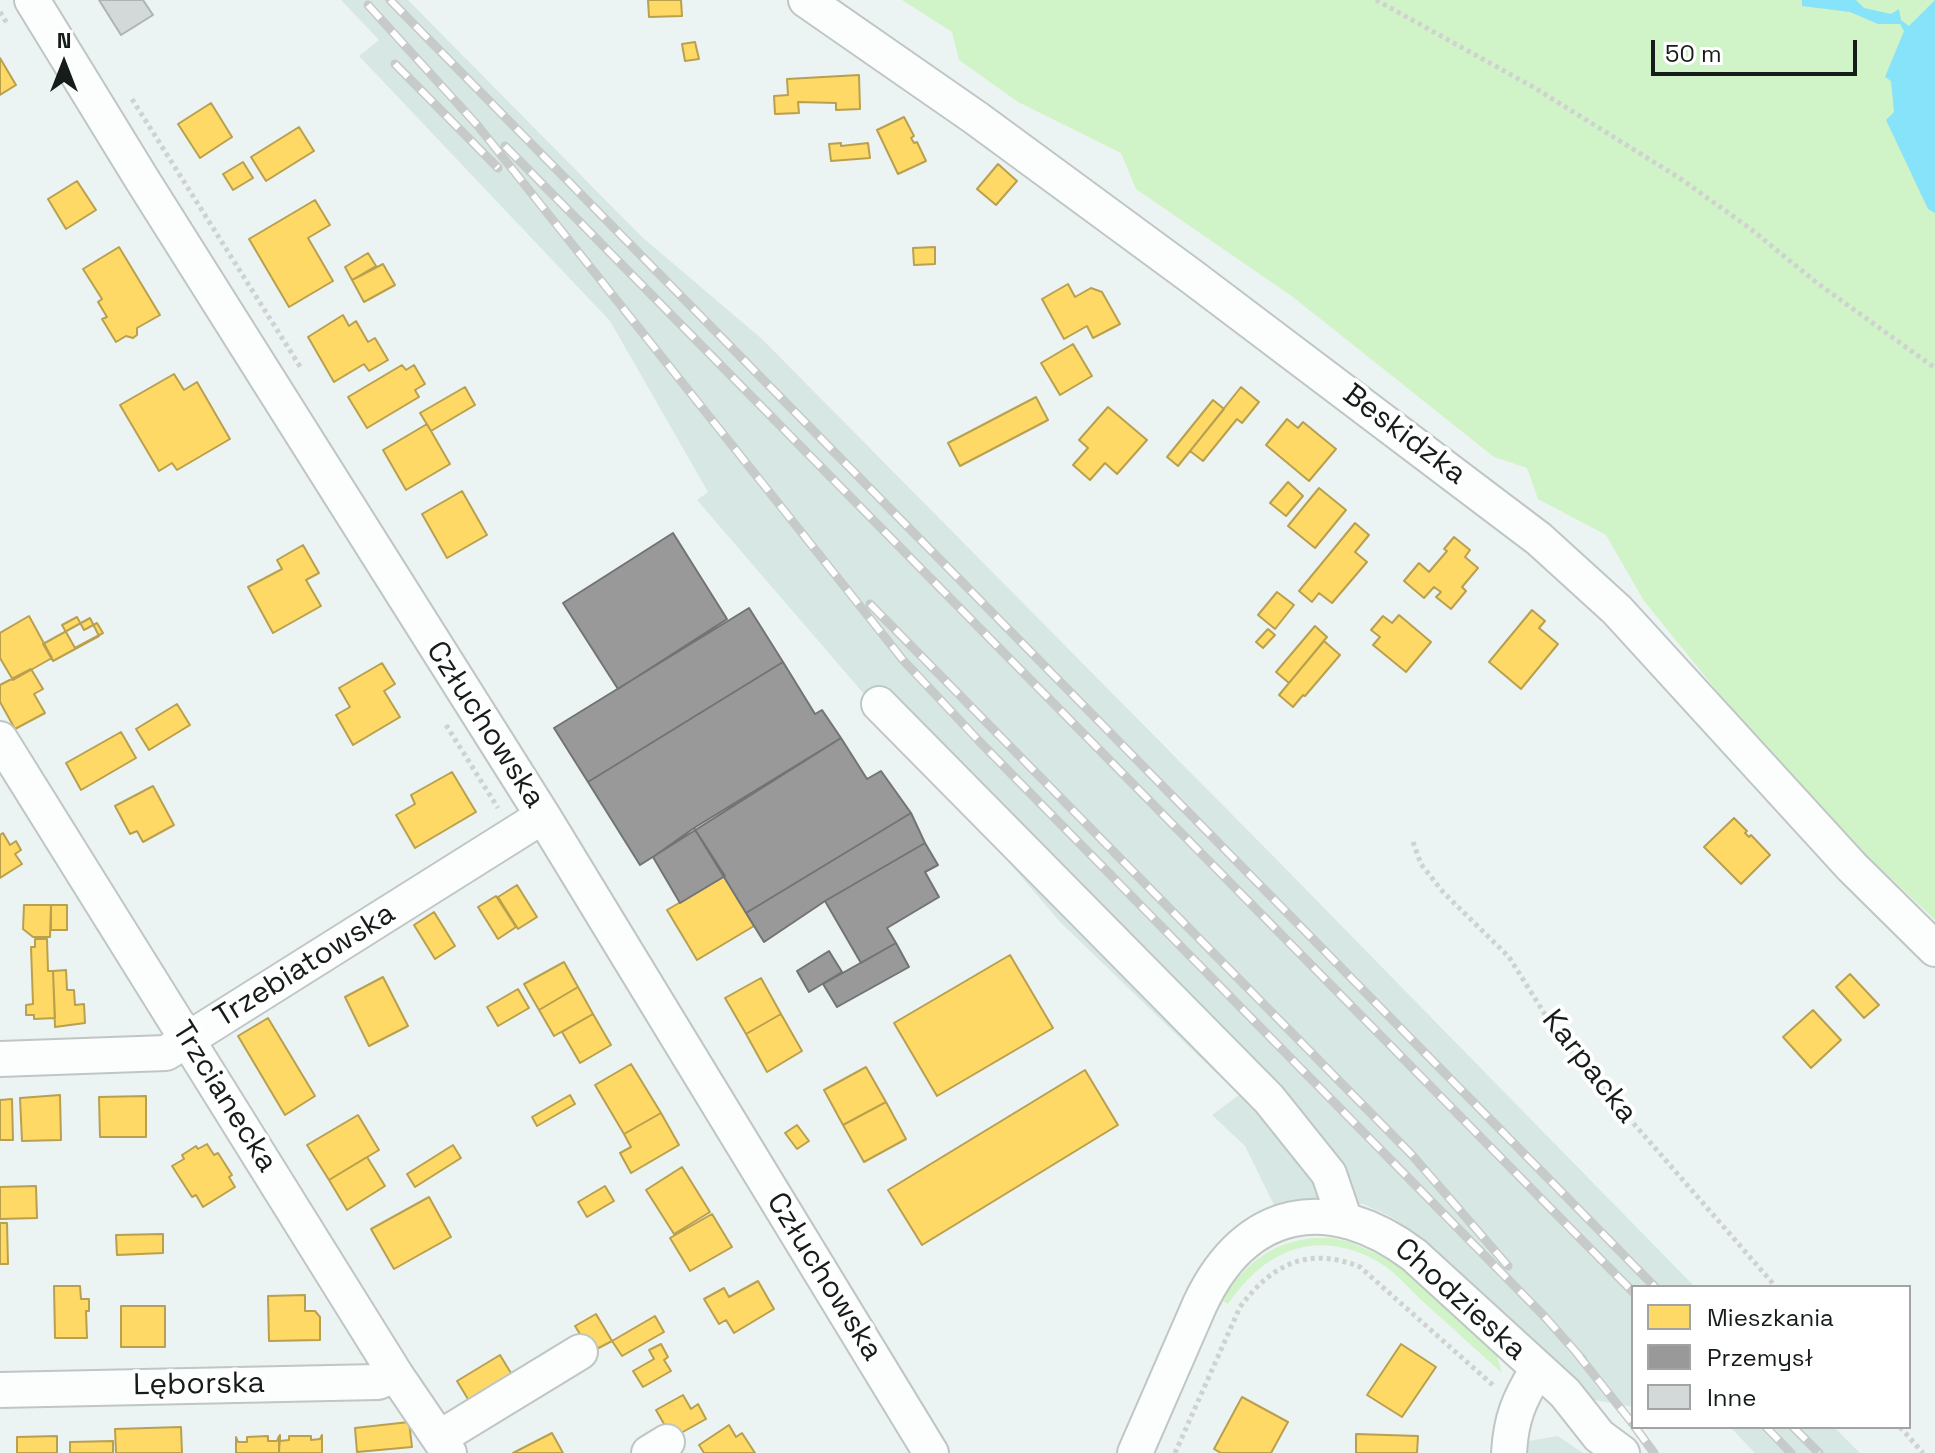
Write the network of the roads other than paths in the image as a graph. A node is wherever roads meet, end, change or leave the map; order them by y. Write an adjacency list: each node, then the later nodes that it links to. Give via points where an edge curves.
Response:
1 (32, 0): 5 (street, Człuchowska)
2 (806, 0): 6 (street, Beskidzka, via 1191,276 1539,539 1617,610 1852,867)
3 (879, 704): 9 (street, via 1269,1099 1329,1174)
4 (0, 739): 7 (street, Trzcianecka)
5 (543, 816): 7 (street, Trzebiatowska); 15 (street, Człuchowska)
6 (1935, 949)
7 (188, 1039): 8 (street, Trzebiatowska, via 166,1053); 12 (street, Trzcianecka)
8 (0, 1059)
9 (1344, 1218): 11 (street, Chodzieska, via 1389,1236 1414,1255); 16 (street, Chodzieska, via 1304,1218 1269,1227 1222,1266)
10 (580, 1352): 14 (street)
11 (1537, 1370): 17 (street, via 1510,1424); 18 (street, Chodzieska)
12 (396, 1375): 13 (street, Lęborska, via 378,1382); 14 (street, Trzcianecka)
13 (0, 1390)
14 (444, 1445)
15 (931, 1453)
16 (1135, 1453)
17 (1509, 1453)
18 (1622, 1453)

